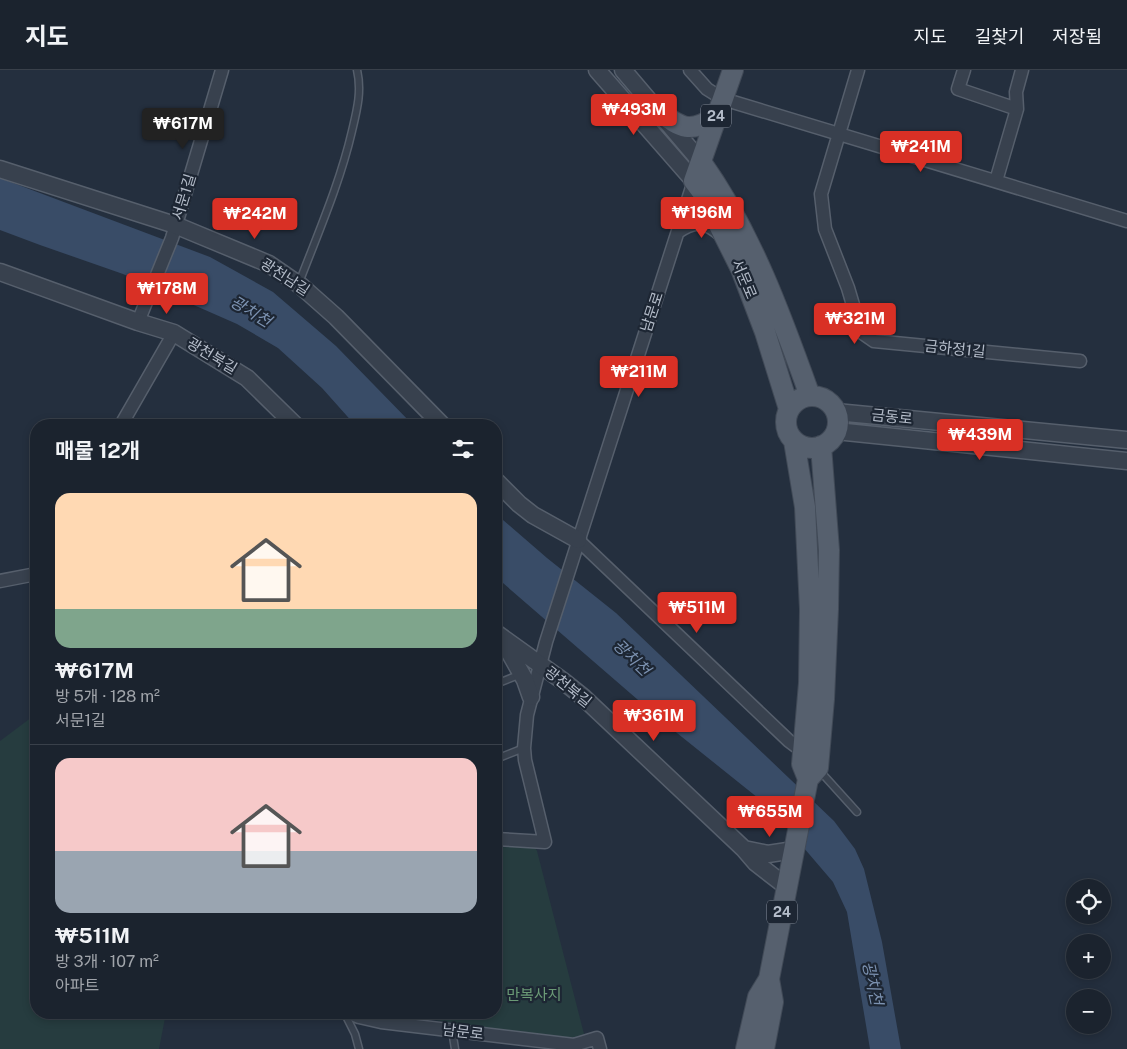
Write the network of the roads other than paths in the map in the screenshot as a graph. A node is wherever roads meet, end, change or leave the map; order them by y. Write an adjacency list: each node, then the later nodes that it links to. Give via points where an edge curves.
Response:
1 (222, 70): 18 (street, 서문1길)
2 (357, 70): 22 (lane, via 360,87 345,162)
3 (596, 70): 15 (street, 서문로)
4 (622, 70): 12 (street, 서문로)
5 (690, 70): 10 (street)
6 (733, 70): 10 (main road, 남문로 / 24)
7 (858, 70): 13 (street, 금하정1길)
8 (964, 70): 11 (street, via 958,89)
9 (1022, 70): 11 (street, via 1016,92)
10 (719, 108): 12 (main road, via 702,125 686,127); 13 (street); 15 (main road, 남문로 / 24)
11 (1017, 108): 16 (street)
12 (658, 111): 15 (street, 서문로)
13 (838, 133): 16 (street); 25 (street, 금하정1길, via 821,194 825,229 861,332 874,341)
14 (0, 169): 18 (street, 광천남길)
15 (697, 172): 19 (street, 남문로); 20 (main road, 서문로, via 703,193); 26 (main road, 서문로, via 717,185 734,214 786,328)
16 (996, 181): 17 (street)
17 (1127, 222)
18 (174, 231): 22 (street, 광천남길, via 269,264); 23 (street, 서문1길)
19 (678, 232): 20 (street, via 692,223 703,224); 37 (street, 남문로)
20 (725, 238): 27 (main road, 서문로, via 741,269 765,332)
21 (0, 272): 23 (street, 광천북길)
22 (299, 284): 30 (street, 광천남길)
23 (138, 322): 24 (street, 광천북길)
24 (174, 333): 28 (street); 29 (street, 광천북길, via 247,378)
25 (1080, 361)
26 (810, 396): 27 (main road, via 794,402); 31 (main road, via 826,400)
27 (789, 409): 33 (main road, via 786,426)
28 (124, 419)
29 (289, 419)
30 (436, 419)
31 (836, 421): 32 (street, 금동로); 34 (main road, via 832,438); 35 (street, 금동로)
32 (1127, 440)
33 (794, 441): 34 (main road, via 809,448); 40 (main road)
34 (821, 446): 40 (main road, via 829,550)
35 (1127, 461)
36 (502, 487): 37 (street)
37 (576, 548): 43 (street, 남문로); 48 (street, via 789,741)
38 (30, 575): 39 (street)
39 (0, 580)
40 (819, 609): 48 (main road); 50 (main road, via 824,699)
41 (502, 637): 43 (street, 광천북길)
42 (502, 640): 44 (street)
43 (540, 664): 46 (street); 54 (street, 광천북길, via 583,697)
44 (522, 674): 45 (lane); 46 (street)
45 (502, 682)
46 (531, 697): 47 (street)
47 (524, 748): 49 (lane); 52 (street, via 545,842)
48 (804, 749): 50 (main road, via 802,764)
49 (502, 757)
50 (813, 774): 51 (lane); 53 (main road)
51 (857, 812)
52 (502, 839)
53 (795, 848): 54 (street, via 768,854); 55 (main road, 24)
54 (744, 849): 55 (street, 광천북길, via 756,863)
55 (787, 887): 56 (main road, 24)
56 (769, 979): 63 (main road, 24, via 758,997); 64 (main road, 24, via 773,1002)
57 (348, 1019): 60 (lane)
58 (364, 1019): 59 (street, 남문로)
59 (452, 1030): 61 (lane); 62 (street, 남문로, via 574,1045 597,1038)
60 (359, 1049)
61 (455, 1049)
62 (600, 1049)
63 (746, 1049)
64 (764, 1049)

